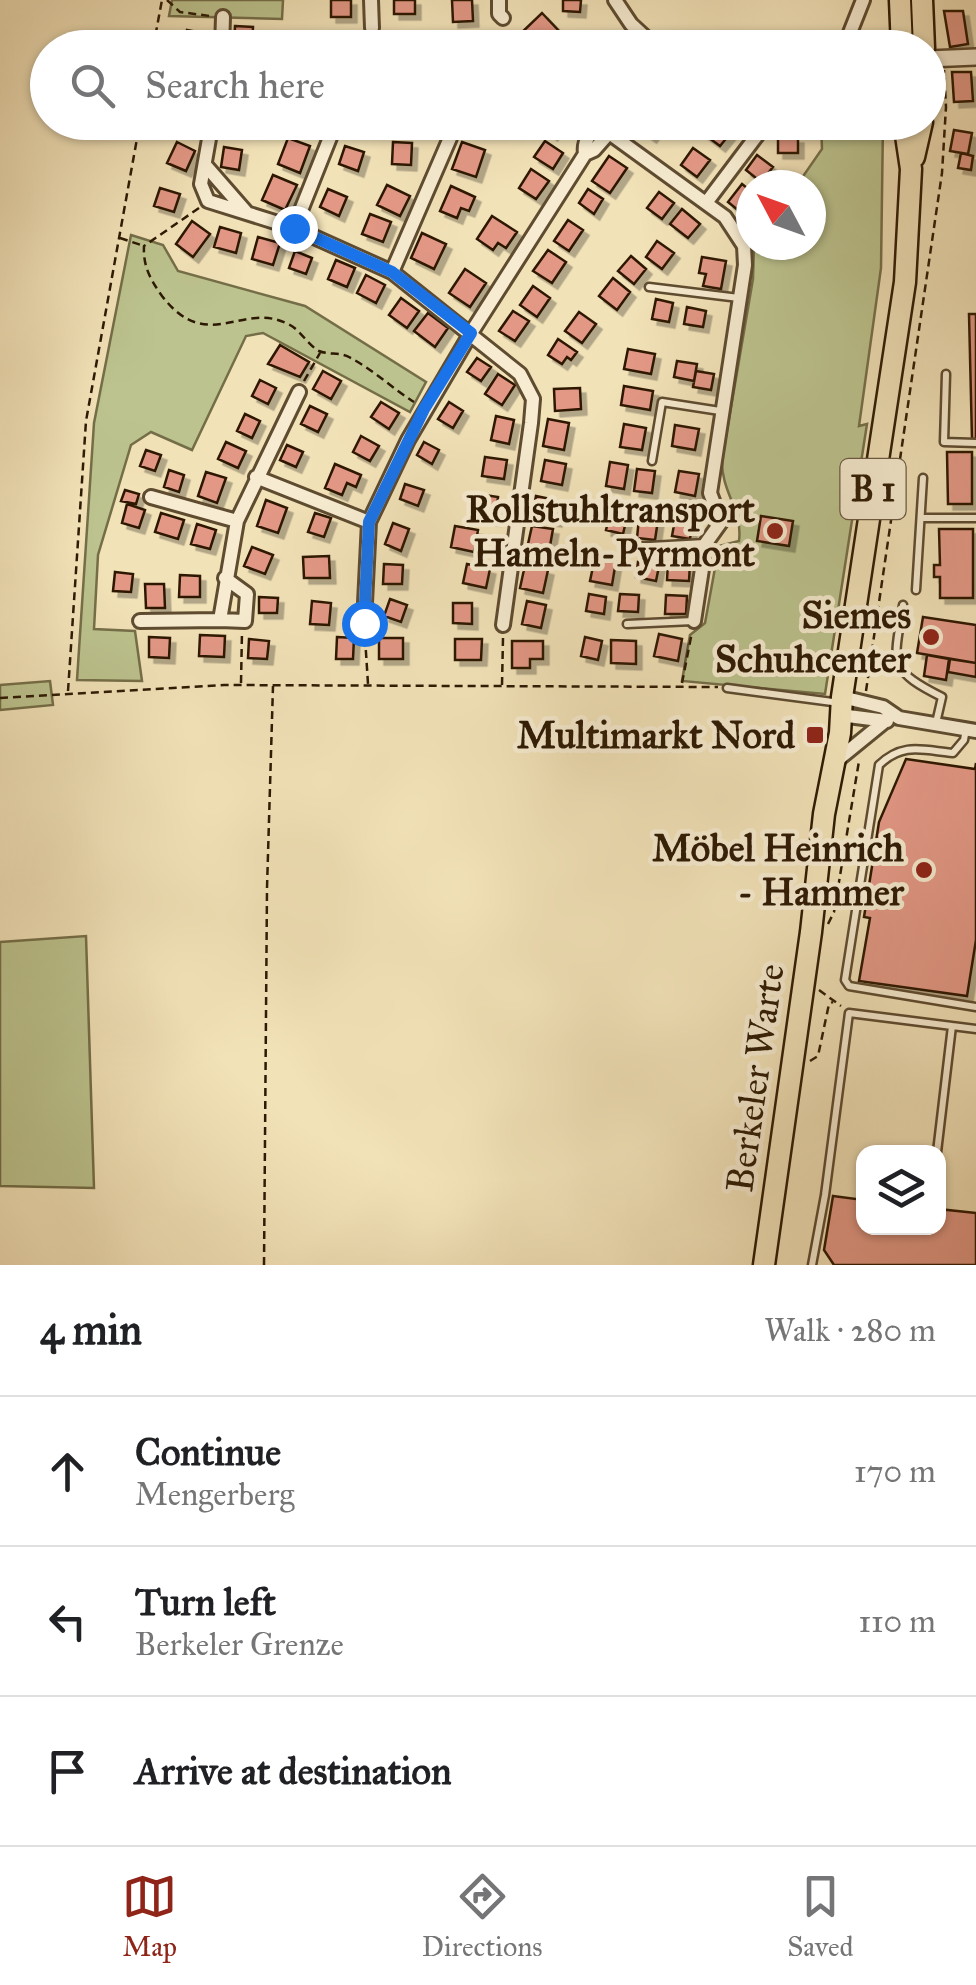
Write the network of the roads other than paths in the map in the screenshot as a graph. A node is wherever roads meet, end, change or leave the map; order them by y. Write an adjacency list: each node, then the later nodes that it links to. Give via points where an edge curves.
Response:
1 (371, 0): 9 (street)
2 (499, 0): 8 (street)
3 (615, 0): 11 (street)
4 (863, 0): 12 (street)
5 (900, 0): 13 (main road)
6 (922, 0): 14 (main road)
7 (223, 17): 10 (street)
8 (503, 18)
9 (372, 28)
10 (223, 30)
11 (637, 30)
12 (851, 30)
13 (901, 30)
14 (928, 30)
15 (946, 55): 16 (street)
16 (976, 57)
17 (210, 140): 25 (street)
18 (329, 140): 29 (street)
19 (449, 140): 30 (street)
20 (586, 140): 33 (street, via 585,154)
21 (621, 140): 27 (street)
22 (753, 140): 27 (street)
23 (906, 140): 26 (main road, Berkeler Warte / B 1)
24 (917, 140): 26 (main road, Berkeler Warte / B 1)
25 (206, 166): 28 (street); 28 (street, via 201,184 208,201)
26 (910, 169): 58 (main road, Berkeler Warte / B 1, via 905,282)
27 (706, 203): 32 (street, via 744,246)
28 (249, 215): 29 (street)
29 (294, 228): 30 (street)
30 (392, 272): 33 (street)
31 (650, 287): 32 (lane)
32 (738, 298): 36 (street)
33 (471, 333): 45 (street, via 424,409); 56 (street, via 520,374 532,399)
34 (946, 374): 37 (lane, via 944,442)
35 (299, 392): 39 (street)
36 (720, 411): 38 (lane, via 662,402); 46 (street, via 710,493 721,522)
37 (976, 442)
38 (652, 461)
39 (256, 478): 44 (street); 45 (street)
40 (923, 478): 42 (lane)
41 (151, 497): 44 (street)
42 (921, 518): 43 (lane); 49 (lane)
43 (976, 518)
44 (237, 520): 48 (street)
45 (369, 522): 54 (street)
46 (706, 543): 47 (lane); 53 (street)
47 (632, 547)
48 (225, 578): 51 (street); 51 (street, via 247,594 245,621)
49 (916, 590)
50 (903, 605): 61 (lane, via 895,655 902,672 942,696)
51 (220, 620): 52 (street)
52 (140, 621)
53 (694, 621): 55 (lane)
54 (364, 623)
55 (627, 624)
56 (503, 625)
57 (727, 688): 58 (lane)
58 (841, 705): 59 (street, via 864,702); 60 (street); 63 (main road, Berkeler Warte / B 1, via 830,728 826,758)
59 (899, 718): 60 (street); 61 (street)
60 (884, 722): 63 (street)
61 (936, 724): 62 (street)
62 (971, 730): 64 (lane, via 953,754 907,748 878,765 844,980)
63 (832, 772): 68 (main road, Berkeler Warte / B 1)
64 (976, 1007)
65 (952, 1026): 66 (lane); 67 (lane); 69 (lane, via 849,1013)
66 (976, 1029)
67 (938, 1145)
68 (764, 1265)
69 (812, 1265)

